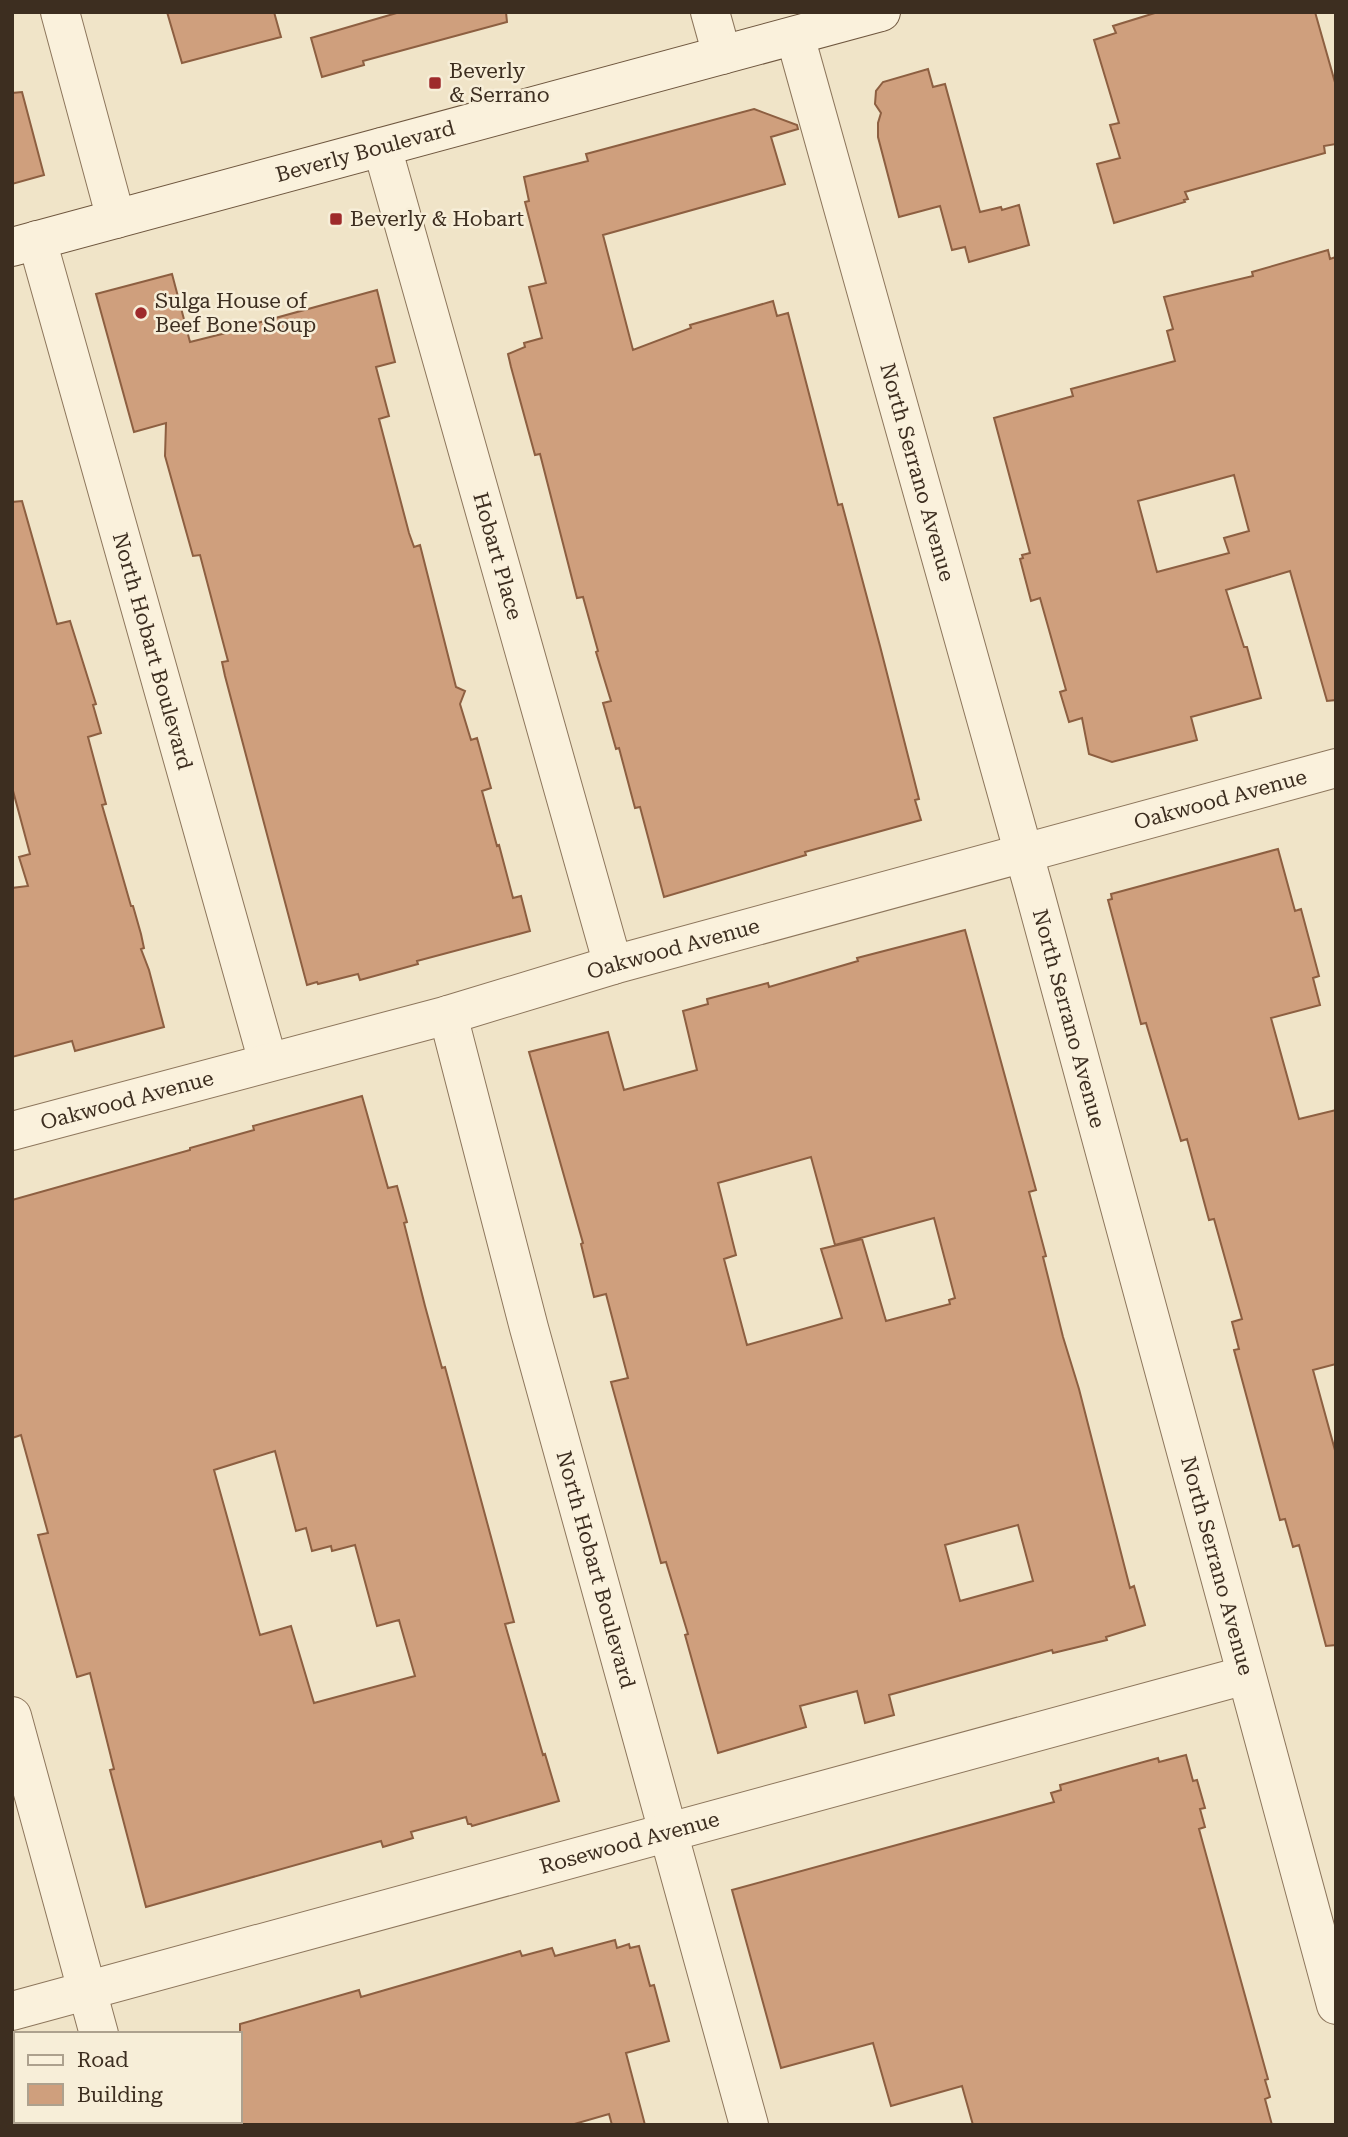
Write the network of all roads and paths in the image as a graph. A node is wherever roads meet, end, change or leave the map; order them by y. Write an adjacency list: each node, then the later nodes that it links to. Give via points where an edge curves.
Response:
1 (60, 12): 7 (street)
2 (710, 12): 5 (street)
3 (881, 12): 4 (street, Beverly Boulevard)
4 (795, 36): 5 (street, Beverly Boulevard); 10 (street, North Serrano Avenue)
5 (722, 55): 6 (street, Beverly Boulevard)
6 (382, 147): 7 (street, Beverly Boulevard); 11 (street, Hobart Place)
7 (116, 219): 8 (street, Beverly Boulevard)
8 (25, 243): 13 (street, North Hobart Boulevard)
9 (1336, 768): 10 (street, Oakwood Avenue)
10 (1024, 852): 11 (street, Oakwood Avenue); 15 (street, North Serrano Avenue)
11 (613, 965): 12 (street, Oakwood Avenue)
12 (448, 1015): 13 (street, Oakwood Avenue); 17 (street, North Hobart Boulevard, via 528,1328)
13 (268, 1062): 14 (street, Oakwood Avenue)
14 (12, 1131)
15 (1246, 1675): 17 (street, Rosewood Avenue); 19 (street, North Serrano Avenue)
16 (12, 1716): 18 (street)
17 (668, 1834): 18 (street, Rosewood Avenue); 22 (street, North Hobart Boulevard)
18 (88, 1991): 20 (street, Rosewood Avenue); 21 (street)
19 (1336, 2005)
20 (12, 2011)
21 (98, 2032)
22 (749, 2125)

